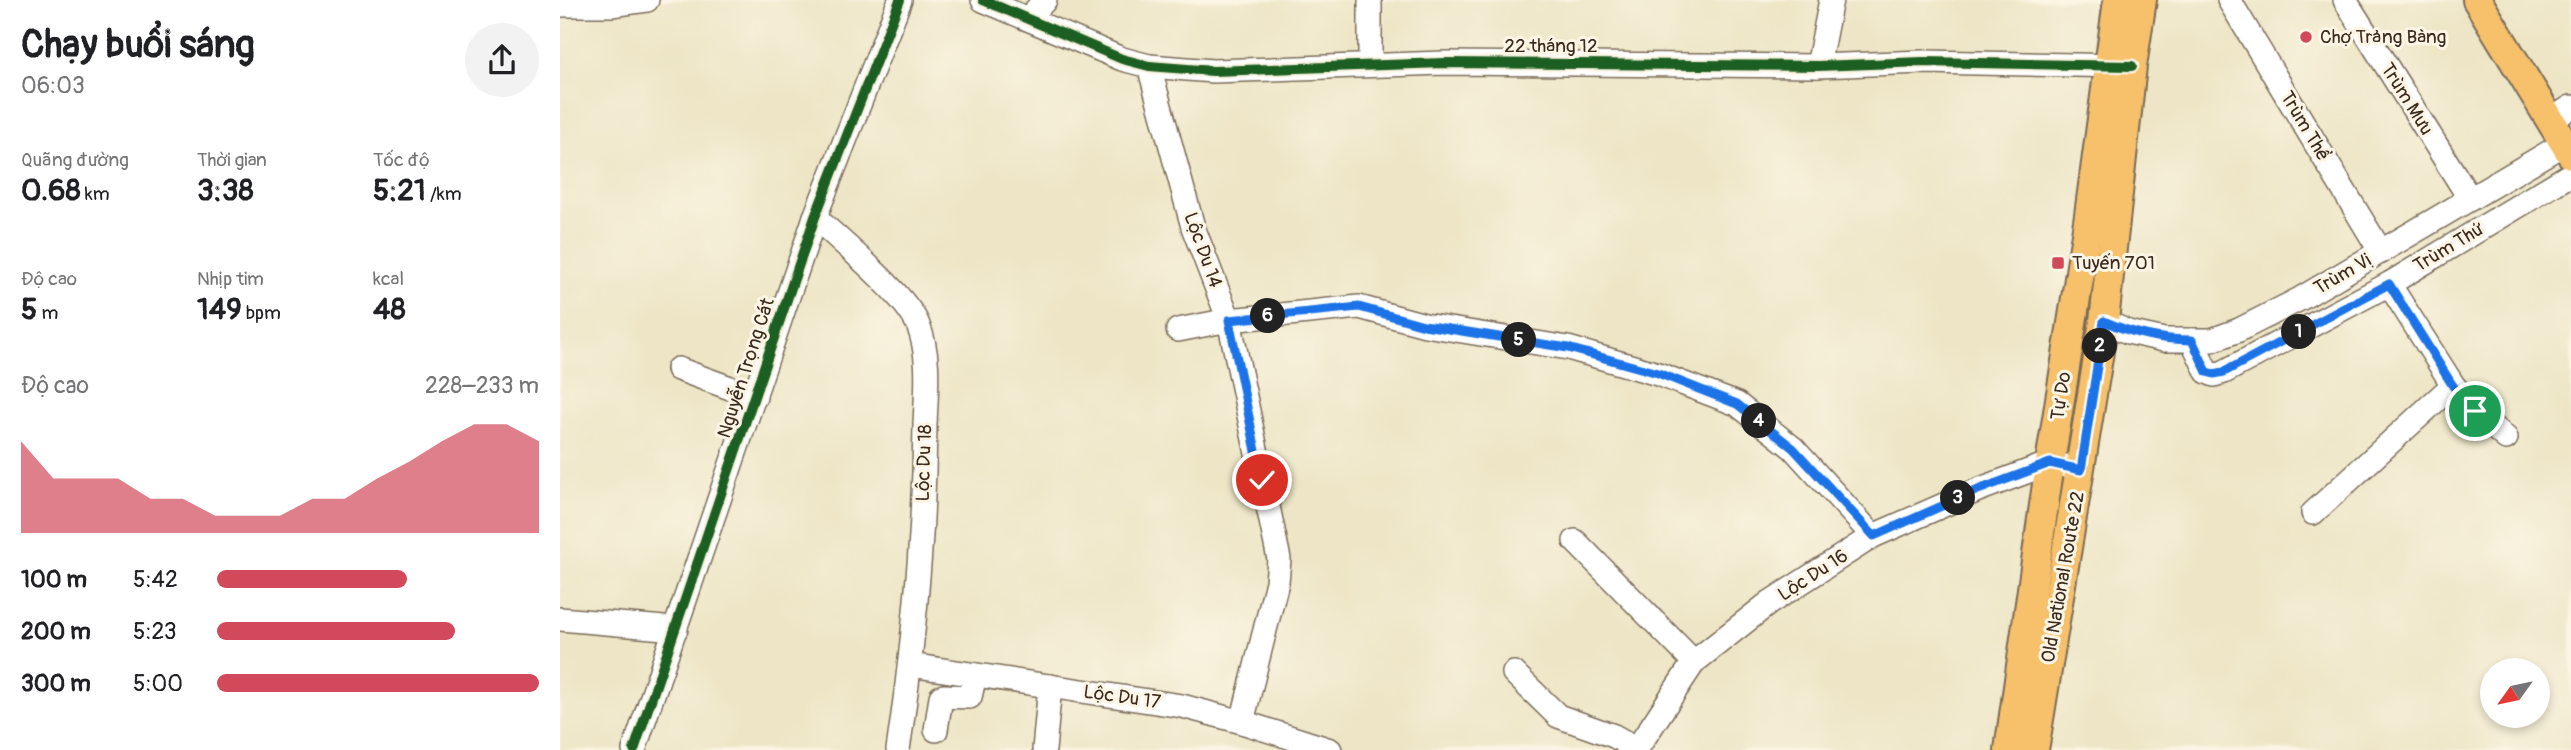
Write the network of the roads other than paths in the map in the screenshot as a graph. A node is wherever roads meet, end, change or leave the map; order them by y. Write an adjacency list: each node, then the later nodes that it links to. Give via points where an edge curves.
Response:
1 (647, 0): 12 (street)
2 (900, 0): 22 (street, Nguyễn Trọng Cát)
3 (983, 0): 14 (street, 22 tháng 12)
4 (1045, 0): 14 (street)
5 (1370, 0): 15 (street)
6 (1831, 0): 17 (street)
7 (2118, 0): 18 (main road, Tự Do)
8 (2142, 0): 18 (main road, Tự Do)
9 (2229, 0): 23 (street, Trùm Thể)
10 (2345, 0): 21 (street, Trùm Mưu)
11 (2477, 0): 19 (main road)
12 (609, 3): 13 (street)
13 (560, 5)
14 (1028, 19): 16 (street, 22 tháng 12, via 1122,59)
15 (1370, 64): 16 (street, 22 tháng 12, via 1213,71); 17 (street, 22 tháng 12)
16 (1149, 65): 25 (street, Lộc Du 14, via 1193,227)
17 (1818, 66): 18 (street, 22 tháng 12, via 1923,62)
18 (2121, 66): 26 (main road, Tự Do); 33 (main road, Tự Do, via 2089,215)
19 (2564, 131): 21 (street, Trùm Vị)
20 (2571, 174): 24 (street, Trùm Thứ)
21 (2470, 199): 23 (street, Trùm Vị)
22 (815, 217): 31 (street, Nguyễn Trọng Cát); 41 (street, Lộc Du 18, via 904,302 918,324 926,359 925,473)
23 (2381, 252): 28 (street, Trùm Vị, via 2239,330 2212,340)
24 (2389, 284): 28 (street, Trùm Thứ, via 2224,372 2207,372); 30 (street)
25 (1229, 320): 27 (street); 36 (street, via 1359,307 1424,325 1568,348 1658,373 1737,404 1793,448); 45 (street, Lộc Du 14, via 1279,559)
26 (2104, 321): 28 (street, Trùm Vị, via 2164,340); 34 (main road, Old National Route 22)
27 (1178, 330)
28 (2192, 340)
29 (678, 369): 31 (street)
30 (2453, 386): 32 (street); 35 (street)
31 (755, 397): 39 (street, Nguyễn Trọng Cát)
32 (2506, 438)
33 (2050, 463): 34 (street); 36 (street, Lộc Du 16); 52 (main road, Tự Do)
34 (2081, 470): 53 (main road, Old National Route 22)
35 (2313, 513)
36 (1874, 536): 40 (street, Lộc Du 16, via 1769,603)
37 (1575, 541): 40 (street)
38 (560, 619): 39 (street)
39 (676, 629): 47 (street, Nguyễn Trọng Cát)
40 (1694, 662): 51 (street, Lộc Du 16)
41 (910, 665): 43 (street, Lộc Du 17); 48 (street, Lộc Du 18)
42 (1514, 673): 51 (street, via 1558,716 1614,736)
43 (975, 675): 44 (street, Lộc Du 17); 46 (street, via 970,697 941,697)
44 (1049, 686): 45 (street, Lộc Du 17, via 1182,706); 49 (street)
45 (1242, 722): 50 (street, Lộc Du 17)
46 (936, 730)
47 (634, 750)
48 (898, 750)
49 (1044, 750)
50 (1329, 750)
51 (1637, 750)
52 (2009, 750)
53 (2034, 750)

